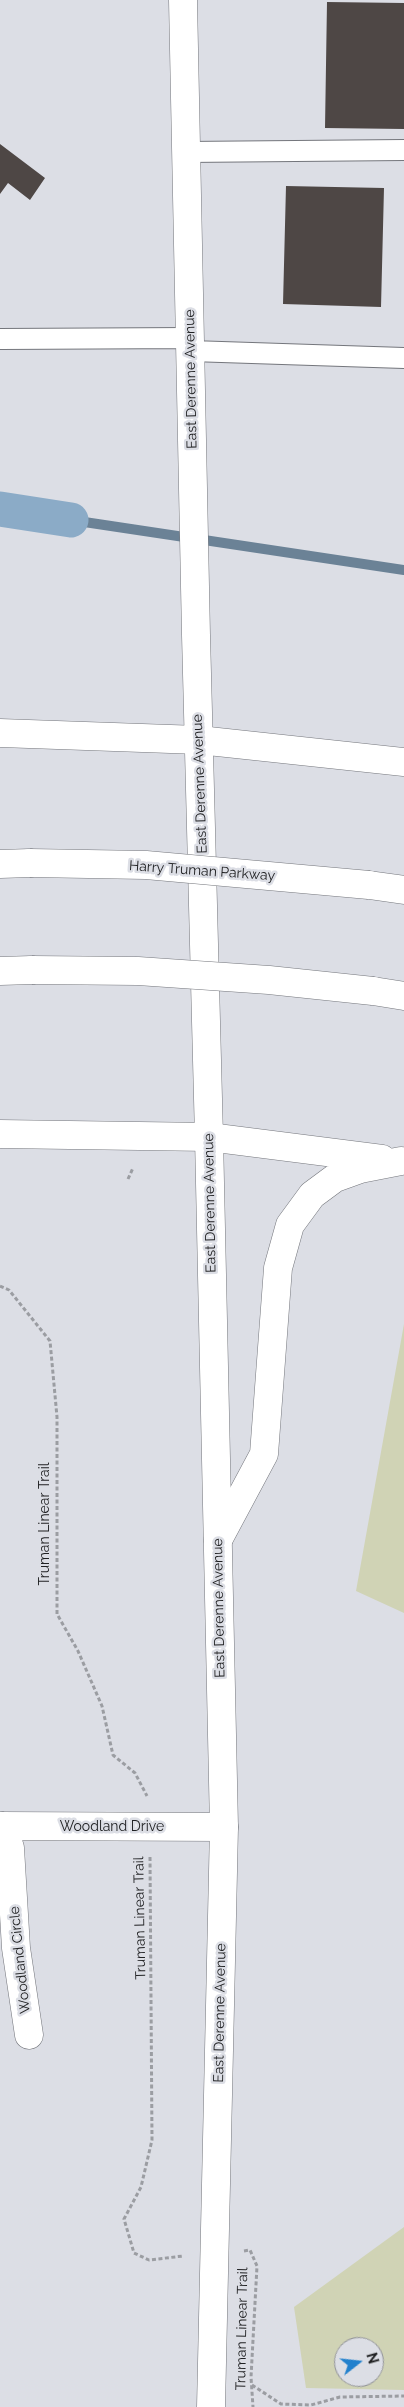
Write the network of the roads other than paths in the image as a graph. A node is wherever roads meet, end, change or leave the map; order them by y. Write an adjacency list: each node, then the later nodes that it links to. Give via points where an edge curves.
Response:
1 (183, 0): 3 (main road, East Derenne Avenue)
2 (404, 150): 3 (lane)
3 (186, 152): 5 (main road, East Derenne Avenue)
4 (0, 339): 5 (lane)
5 (190, 345): 6 (lane); 8 (main road, East Derenne Avenue)
6 (404, 358)
7 (0, 733): 8 (main road)
8 (199, 740): 9 (main road); 15 (main road, East Derenne Avenue)
9 (404, 762)
10 (0, 864): 11 (main road, Harry Truman Parkway, bridge, via 146,865)
11 (404, 890)
12 (0, 970): 13 (main road, bridge, via 138,971 269,980)
13 (404, 996)
14 (0, 1134): 15 (main road)
15 (209, 1137): 16 (main road); 17 (main road, East Derenne Avenue)
16 (402, 1162): 17 (main road, via 360,1169 335,1178 312,1195 290,1225 278,1268 264,1454)
17 (218, 1540): 19 (main road, East Derenne Avenue)
18 (1, 1826): 19 (main road, Woodland Drive); 20 (main road, Woodland Circle, via 10,1848 16,1948)
19 (224, 1827): 21 (main road, East Derenne Avenue)
20 (29, 2035)
21 (212, 2407)

